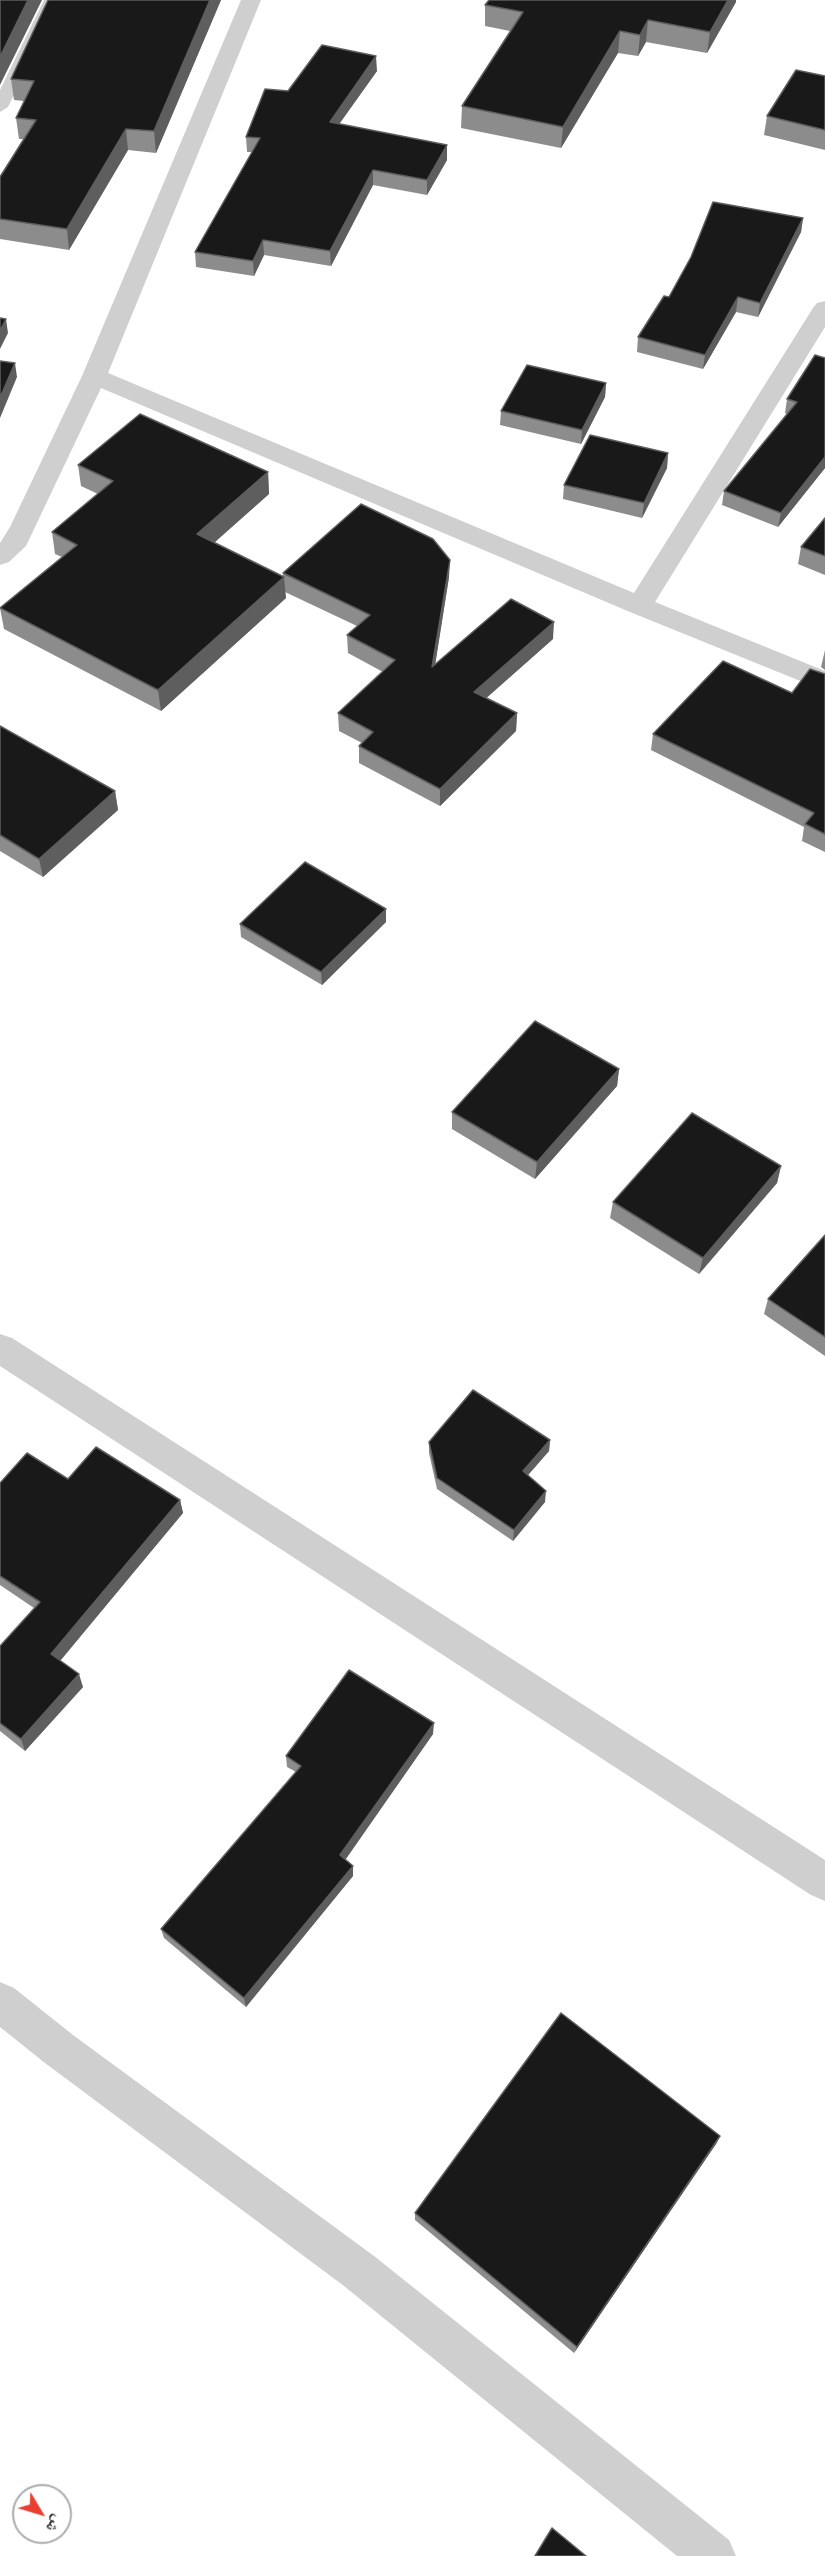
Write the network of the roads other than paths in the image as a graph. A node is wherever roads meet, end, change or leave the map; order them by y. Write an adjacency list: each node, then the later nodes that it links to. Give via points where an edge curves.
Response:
1 (52, 0): 3 (lane)
2 (251, 0): 5 (street)
3 (0, 106)
4 (825, 308): 7 (street)
5 (94, 376): 6 (street, via 23,527 13,546); 7 (street)
6 (0, 556)
7 (639, 606): 8 (street)
8 (825, 682)
9 (0, 1348): 10 (street)
10 (825, 1882)
11 (0, 2002): 12 (street, via 359,2271)
12 (713, 2556)

